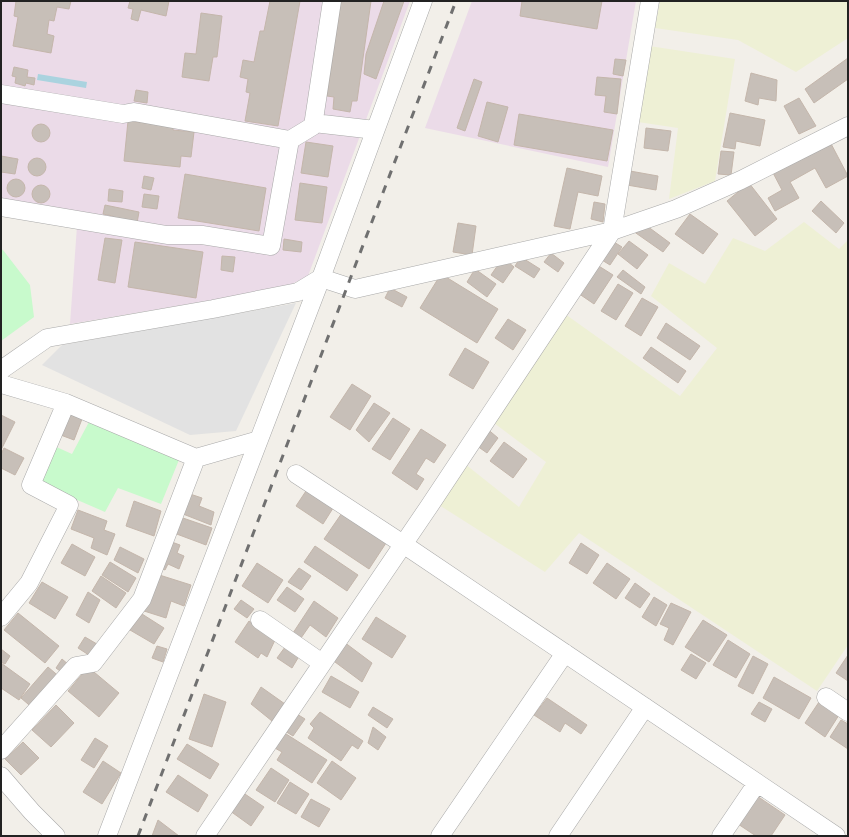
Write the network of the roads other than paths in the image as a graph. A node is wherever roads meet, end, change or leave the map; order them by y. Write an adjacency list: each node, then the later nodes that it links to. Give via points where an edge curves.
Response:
1 (332, 1): 5 (street)
2 (423, 1): 7 (street)
3 (650, 1): 10 (street)
4 (1, 94): 8 (street, via 123,114 134,112)
5 (314, 123): 7 (street); 8 (street)
6 (848, 126): 10 (street, via 741,180 676,209)
7 (375, 130): 11 (street)
8 (290, 140): 9 (street, via 271,246 202,235 167,234)
9 (1, 208)
10 (612, 231): 11 (street, via 355,289); 18 (street)
11 (321, 278): 12 (street, via 298,292 47,338); 15 (street)
12 (1, 370)
13 (1, 384): 14 (street)
14 (66, 403): 16 (street); 19 (street, via 31,485 68,505 29,583)
15 (259, 440): 16 (street); 30 (street)
16 (196, 458): 26 (street, via 142,599 93,664 76,666)
17 (296, 474): 18 (street)
18 (403, 544): 21 (street); 22 (street)
19 (1, 617)
20 (260, 620): 22 (street)
21 (565, 653): 24 (street); 32 (street)
22 (322, 663): 31 (street)
23 (826, 697): 25 (street)
24 (645, 707): 28 (street); 33 (street)
25 (848, 712)
26 (1, 750)
27 (1, 776): 29 (street)
28 (757, 783): 34 (street); 35 (street)
29 (56, 836)
30 (107, 836)
31 (205, 836)
32 (440, 836)
33 (558, 836)
34 (722, 836)
35 (836, 836)

